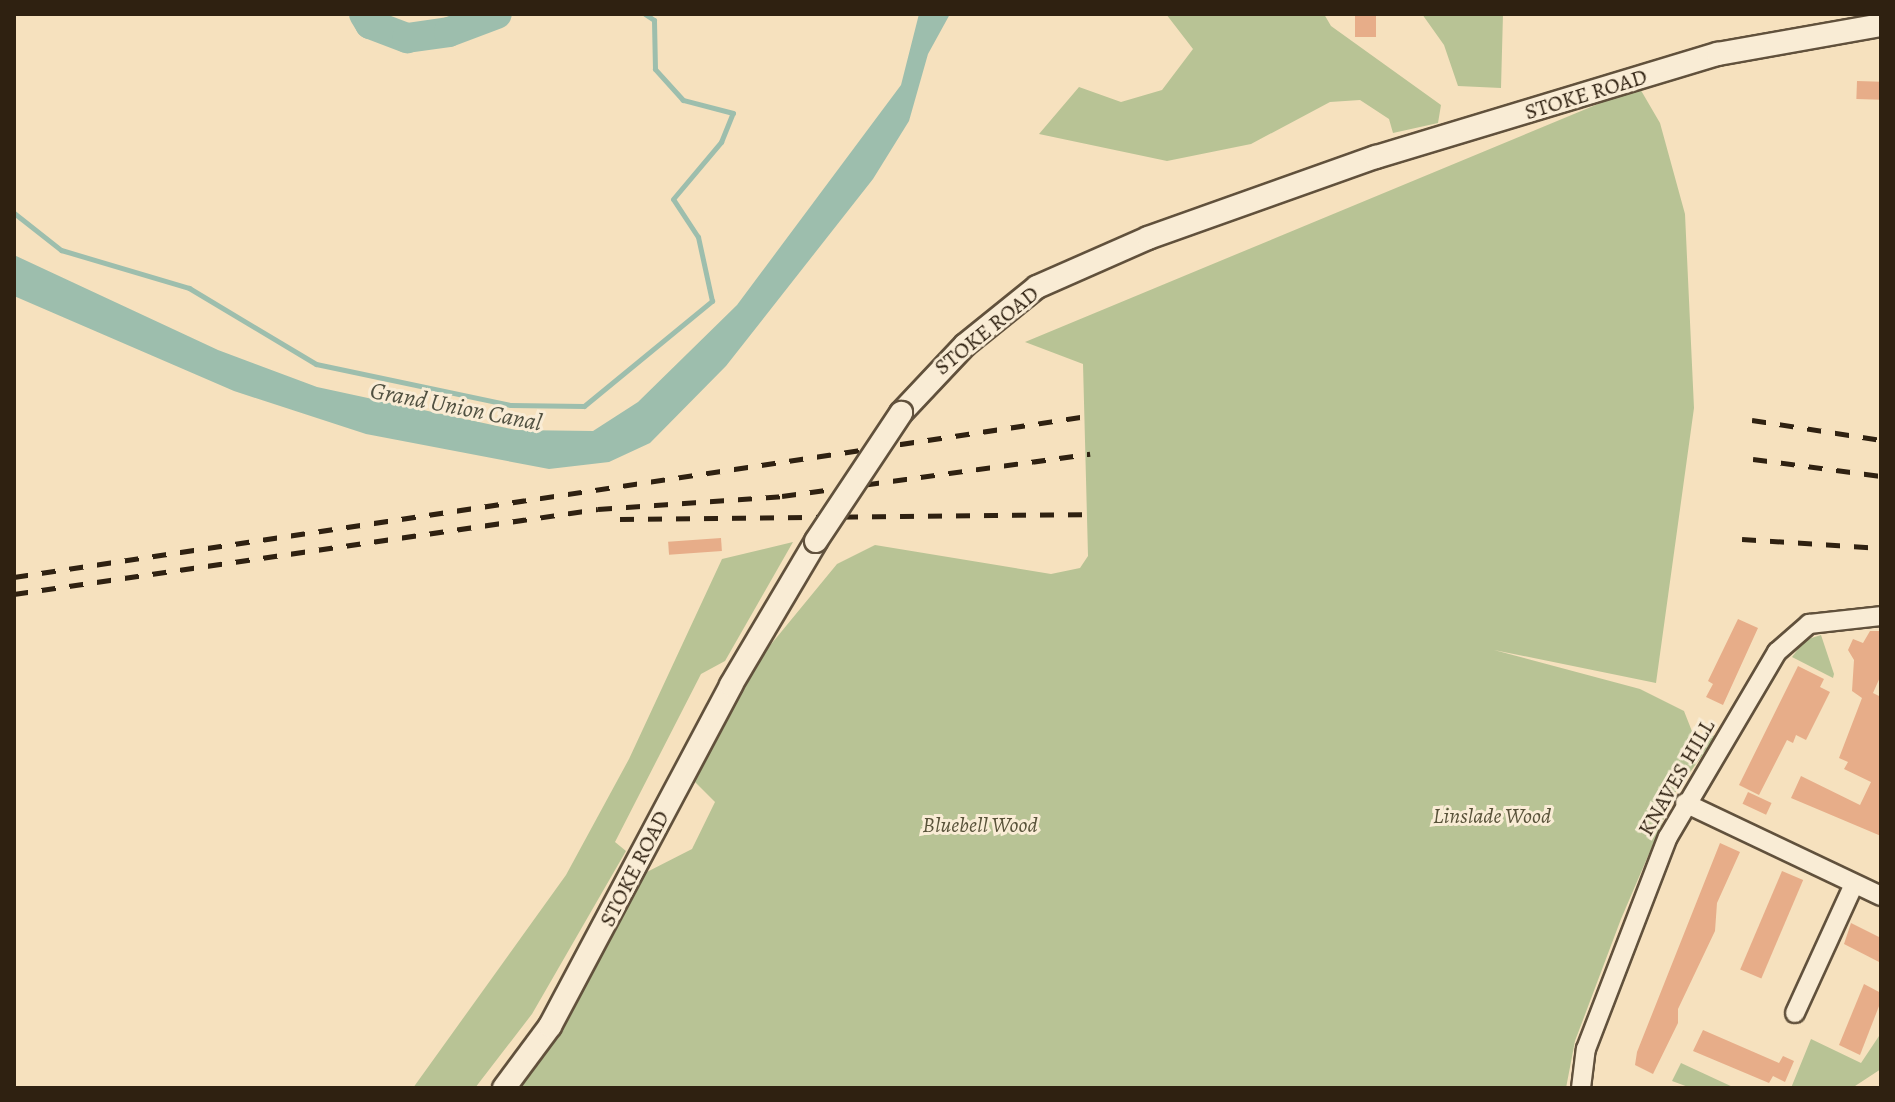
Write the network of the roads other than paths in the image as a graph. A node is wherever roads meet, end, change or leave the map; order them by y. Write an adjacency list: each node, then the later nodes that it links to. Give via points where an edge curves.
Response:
1 (1881, 25): 7 (street, STOKE ROAD, bridge, via 1718,54 1376,157 1148,238 1037,287 965,345 901,413 816,541 731,685 550,1026)
2 (1881, 616): 3 (street, KNAVES HILL, via 1846,616 1796,631)
3 (1685, 803): 4 (street); 8 (street, KNAVES HILL, via 1625,940 1586,1049)
4 (1854, 884): 5 (street); 6 (street)
5 (1881, 896)
6 (1795, 1013)
7 (504, 1088)
8 (1581, 1088)

